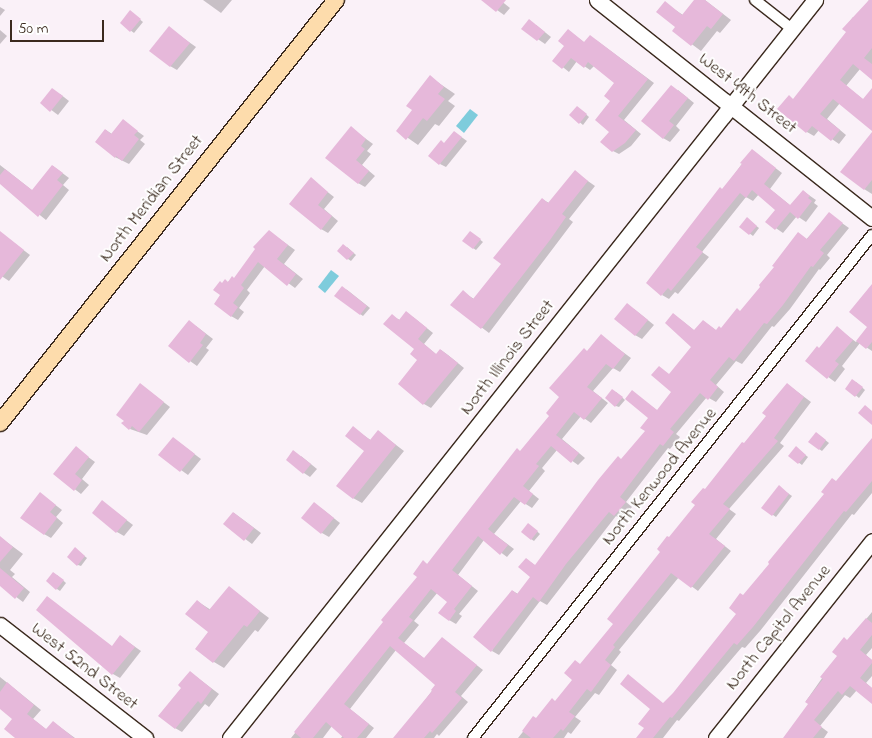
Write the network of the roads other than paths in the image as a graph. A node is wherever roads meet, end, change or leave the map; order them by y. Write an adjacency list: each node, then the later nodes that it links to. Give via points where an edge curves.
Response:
1 (336, 0): 9 (main road, North Meridian Street)
2 (597, 0): 6 (street, West 49th Street)
3 (754, 0): 5 (street)
4 (815, 0): 5 (street, North Illinois Street)
5 (792, 29): 6 (street, North Illinois Street)
6 (732, 106): 7 (street, West 49th Street); 13 (street, North Illinois Street)
7 (872, 218)
8 (872, 235): 14 (street, North Kenwood Avenue)
9 (0, 423)
10 (872, 541): 15 (street, North Capitol Avenue)
11 (0, 625): 12 (street, West 52nd Street)
12 (145, 738)
13 (230, 738)
14 (473, 738)
15 (716, 738)

